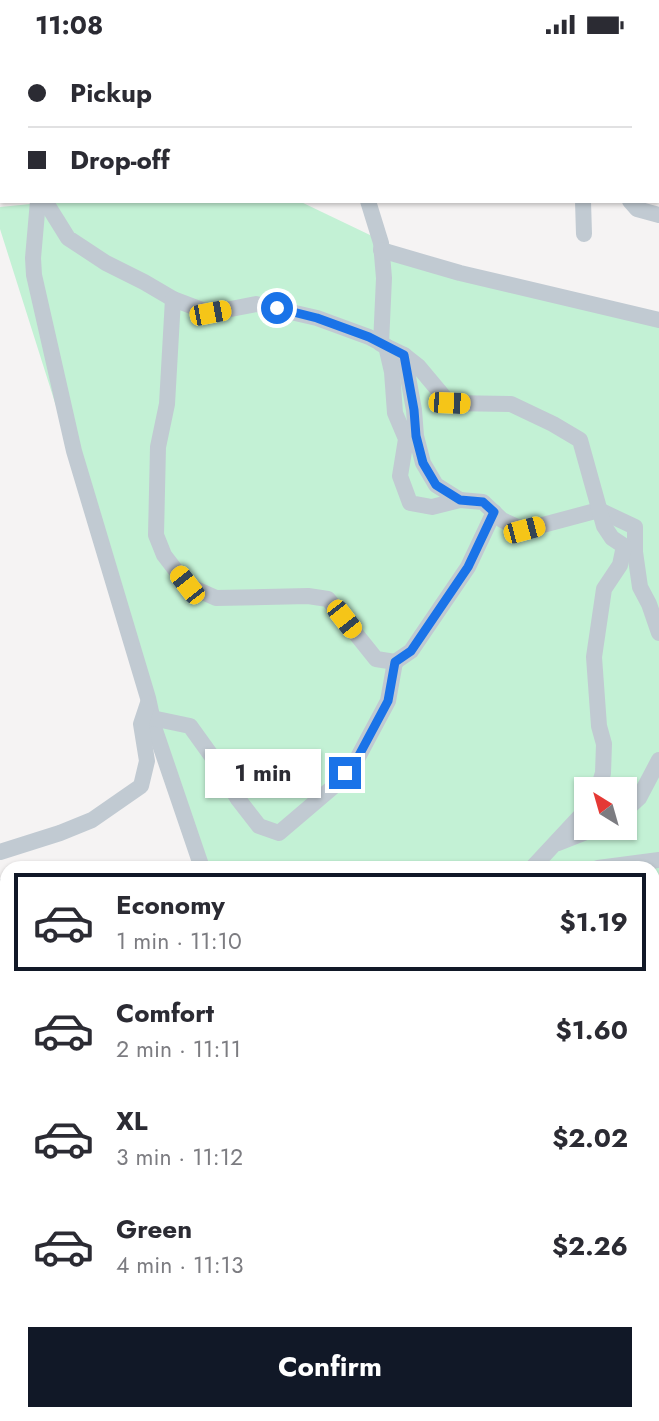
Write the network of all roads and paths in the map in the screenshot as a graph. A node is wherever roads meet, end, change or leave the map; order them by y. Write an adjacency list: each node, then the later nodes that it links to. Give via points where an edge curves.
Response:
1 (38, 203): 18 (street, via 34,275 74,451)
2 (46, 203): 9 (street, via 68,237)
3 (369, 203): 8 (street)
4 (583, 203): 7 (street)
5 (632, 203): 6 (street)
6 (659, 215)
7 (584, 234)
8 (382, 250): 10 (street); 11 (street)
9 (173, 299): 11 (street, via 210,313 256,303 317,318); 17 (street, via 167,404 158,447 156,535 164,555 187,585 216,598 328,599 376,659)
10 (659, 320)
11 (382, 344): 12 (street); 13 (street, via 392,372 395,414 406,439 400,476 410,503 432,507)
12 (404, 355): 13 (street, via 423,463 436,485); 14 (street, via 449,403 511,404 580,440)
13 (460, 500): 15 (street, via 483,502)
14 (599, 510): 15 (street, via 524,530); 16 (street, via 635,527 640,587); 21 (street, via 604,526 624,546 620,565 604,589 593,657 604,744)
15 (494, 512): 17 (street, via 468,567 411,651)
16 (659, 633)
17 (395, 662): 19 (street, via 388,701 357,759 333,787 279,833 259,826 190,726)
18 (148, 702): 19 (street); 26 (street, via 141,724 147,761 141,786 92,820)
19 (152, 718): 27 (street)
20 (659, 760): 22 (street)
21 (602, 777)
22 (637, 800)
23 (574, 824): 25 (street)
24 (574, 837): 25 (street)
25 (556, 844): 28 (street)
26 (0, 852)
27 (196, 861)
28 (539, 861)

